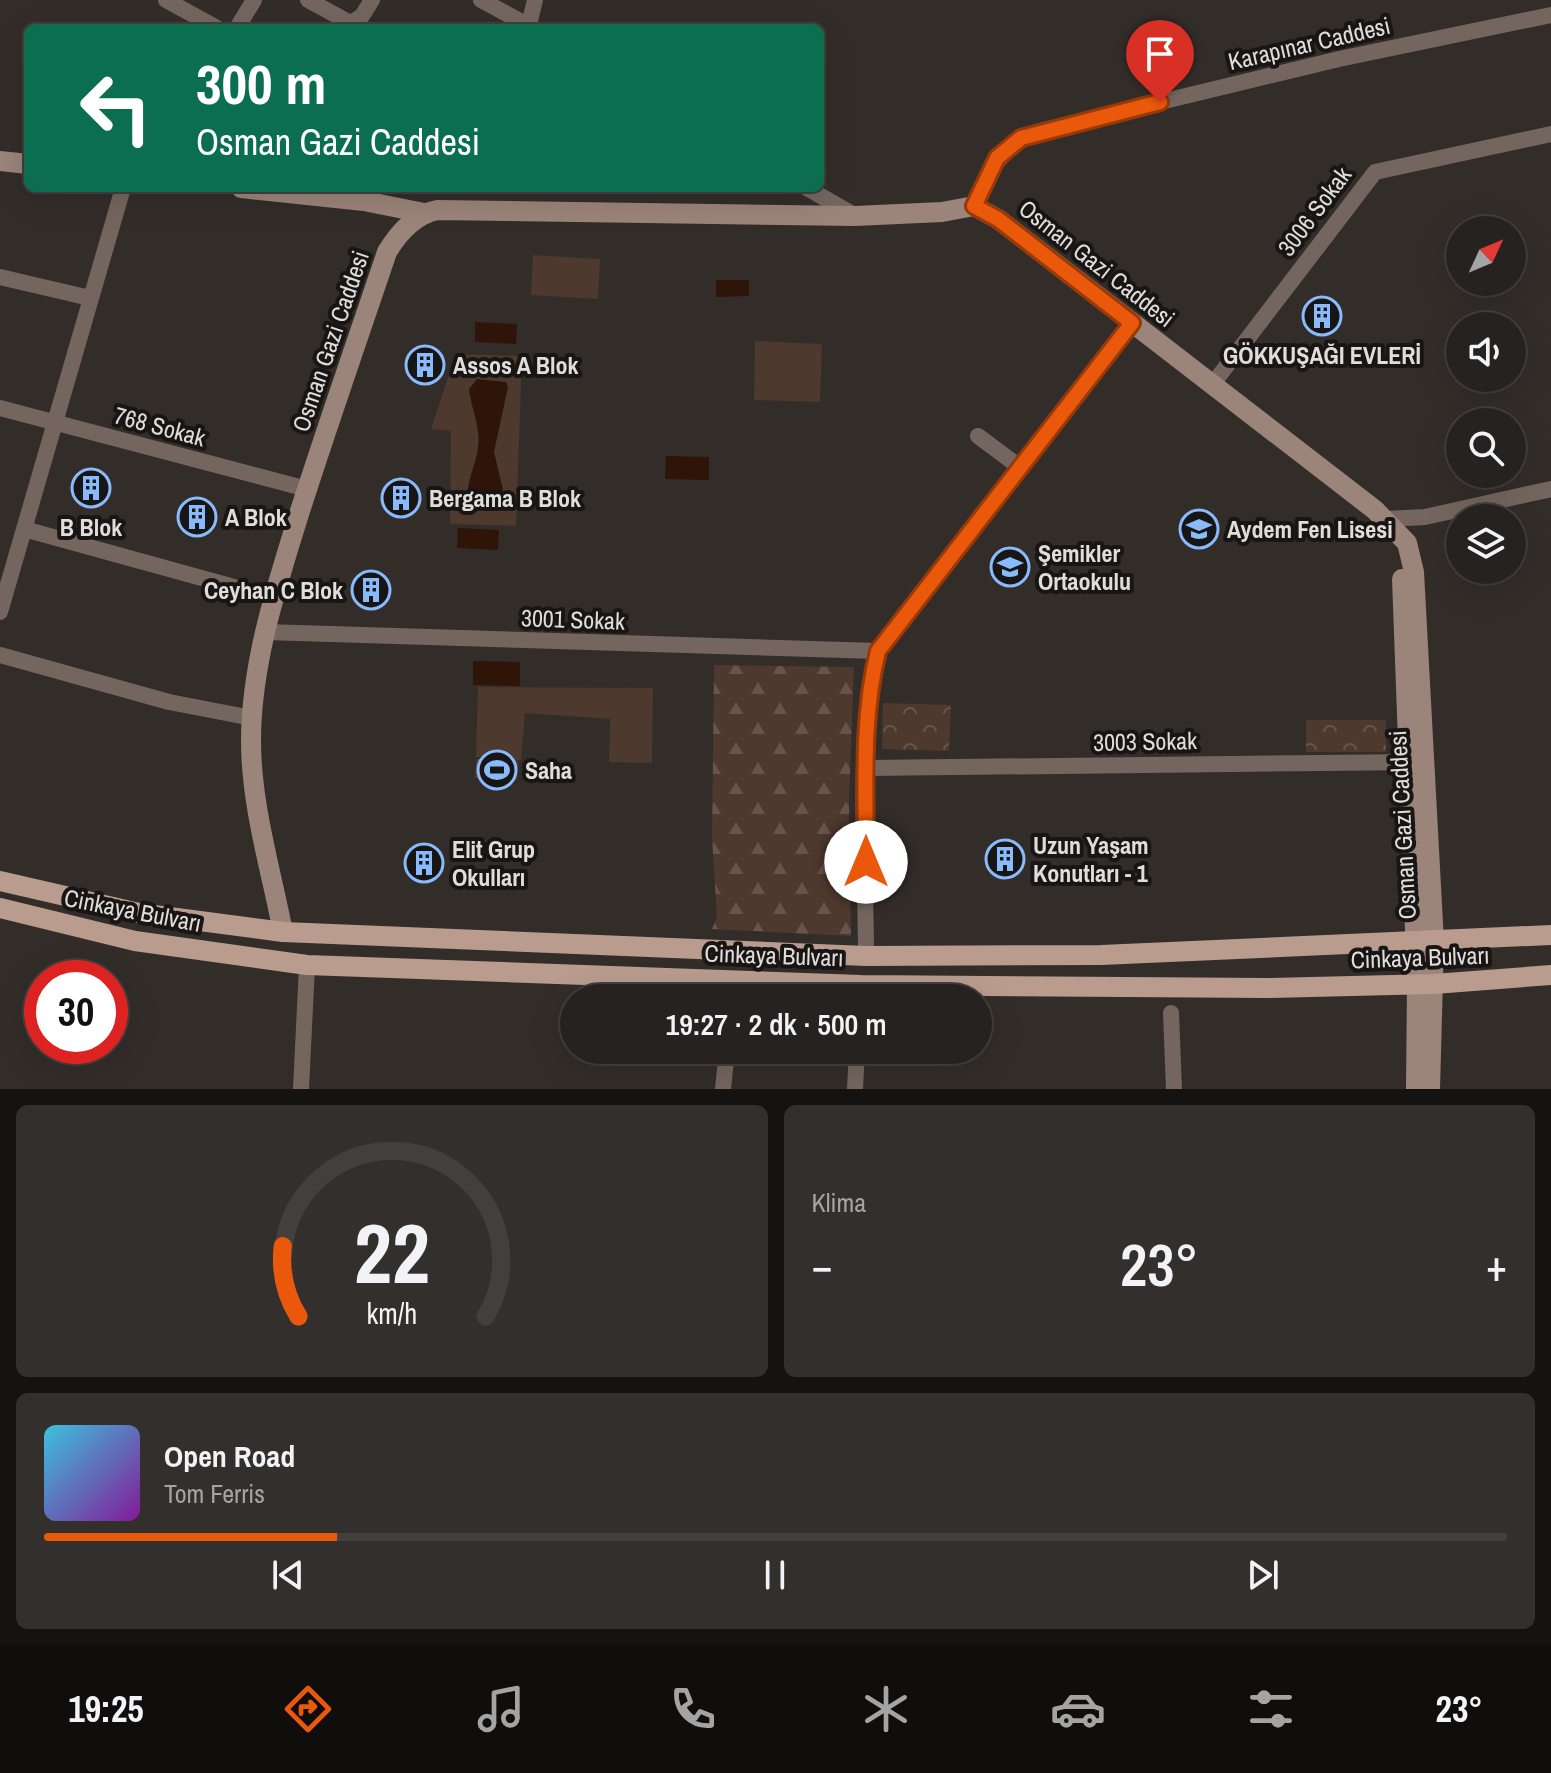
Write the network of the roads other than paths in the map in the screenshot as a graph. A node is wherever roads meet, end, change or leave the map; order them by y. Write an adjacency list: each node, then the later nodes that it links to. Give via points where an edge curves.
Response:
1 (166, 0): 8 (street)
2 (254, 0): 9 (street)
3 (308, 0): 10 (street)
4 (372, 0): 11 (street)
5 (481, 0): 12 (street)
6 (535, 0): 13 (street)
7 (1551, 15): 20 (street, Karapınar Caddesi, via 1339,59 1040,131 1021,138 997,158)
8 (210, 24)
9 (239, 24)
10 (345, 24)
11 (350, 24)
12 (525, 24)
13 (531, 24)
14 (1551, 134): 26 (street, 3006 Sokak, via 1375,172)
15 (0, 161): 16 (street)
16 (24, 164)
17 (122, 192): 24 (street)
18 (279, 192): 21 (street)
19 (814, 192): 22 (street)
20 (974, 206): 22 (street); 25 (street, Osman Gazi Caddesi)
21 (424, 213): 22 (street); 31 (street, Osman Gazi Caddesi, via 387,252)
22 (855, 216)
23 (0, 277): 24 (street)
24 (90, 298): 28 (street)
25 (1132, 323): 26 (street, Osman Gazi Caddesi); 30 (street)
26 (1212, 385): 33 (street, Osman Gazi Caddesi)
27 (0, 408): 28 (street, 768 Sokak)
28 (55, 423): 31 (street, 768 Sokak); 34 (street)
29 (978, 436): 30 (street)
30 (1021, 468): 38 (street)
31 (307, 489): 35 (street, Osman Gazi Caddesi)
32 (1551, 489): 33 (street, via 1425,517)
33 (1386, 519): 41 (street, Osman Gazi Caddesi, via 1411,555)
34 (24, 529): 35 (street); 36 (street)
35 (274, 598): 37 (street, Osman Gazi Caddesi)
36 (0, 612)
37 (265, 632): 38 (street, 3001 Sokak); 40 (street, Osman Gazi Caddesi)
38 (878, 651): 42 (street, via 871,679)
39 (0, 655): 40 (street, via 169,702)
40 (252, 718): 45 (street, Osman Gazi Caddesi, via 253,779)
41 (1417, 762): 42 (street, 3003 Sokak); 47 (street, Osman Gazi Caddesi)
42 (866, 768): 48 (street)
43 (0, 881): 45 (main road, Cinkaya Bulvarı, via 139,913)
44 (0, 908): 49 (main road, Cinkaya Bulvarı, via 135,941)
45 (283, 932): 48 (main road, Cinkaya Bulvarı)
46 (1551, 935): 47 (main road, Cinkaya Bulvarı)
47 (1424, 942): 48 (main road, Cinkaya Bulvarı, via 1101,955); 52 (street, Osman Gazi Caddesi)
48 (866, 956)
49 (307, 965): 51 (main road, Cinkaya Bulvarı); 57 (street)
50 (1551, 975): 52 (main road, Cinkaya Bulvarı)
51 (645, 984)
52 (1425, 984): 53 (main road, Cinkaya Bulvarı); 61 (street, Osman Gazi Caddesi); 62 (street, Osman Gazi Caddesi)
53 (992, 990)
54 (1171, 1013): 60 (street)
55 (726, 1064): 58 (street)
56 (856, 1064): 59 (street)
57 (301, 1089)
58 (723, 1089)
59 (855, 1089)
60 (1174, 1089)
61 (1416, 1089)
62 (1430, 1089)

